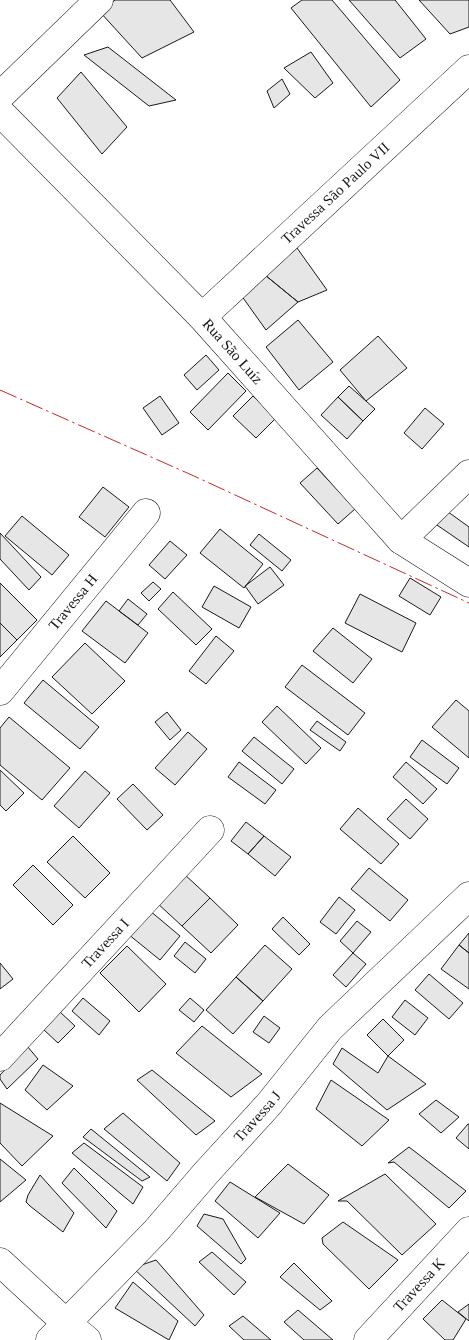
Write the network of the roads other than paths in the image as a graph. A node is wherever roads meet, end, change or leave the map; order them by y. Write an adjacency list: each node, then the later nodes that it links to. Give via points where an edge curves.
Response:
1 (99, 0): 3 (street)
2 (469, 69): 5 (street, Travessa São Paulo VII)
3 (0, 96)
4 (0, 112): 5 (street, Rua São Luíz)
5 (202, 317): 8 (street, Rua São Luíz)
6 (469, 474): 8 (street)
7 (146, 513): 10 (street, Travessa H)
8 (401, 540): 9 (street, Rua São Luíz)
9 (469, 583)
10 (0, 691)
11 (210, 830): 13 (street, Travessa I)
12 (469, 896): 16 (street, Travessa J, via 330,1028 269,1104 156,1231)
13 (0, 1057)
14 (469, 1230): 18 (street, Travessa K)
15 (0, 1262): 16 (street)
16 (58, 1331): 17 (street)
17 (87, 1340)
18 (368, 1340)

